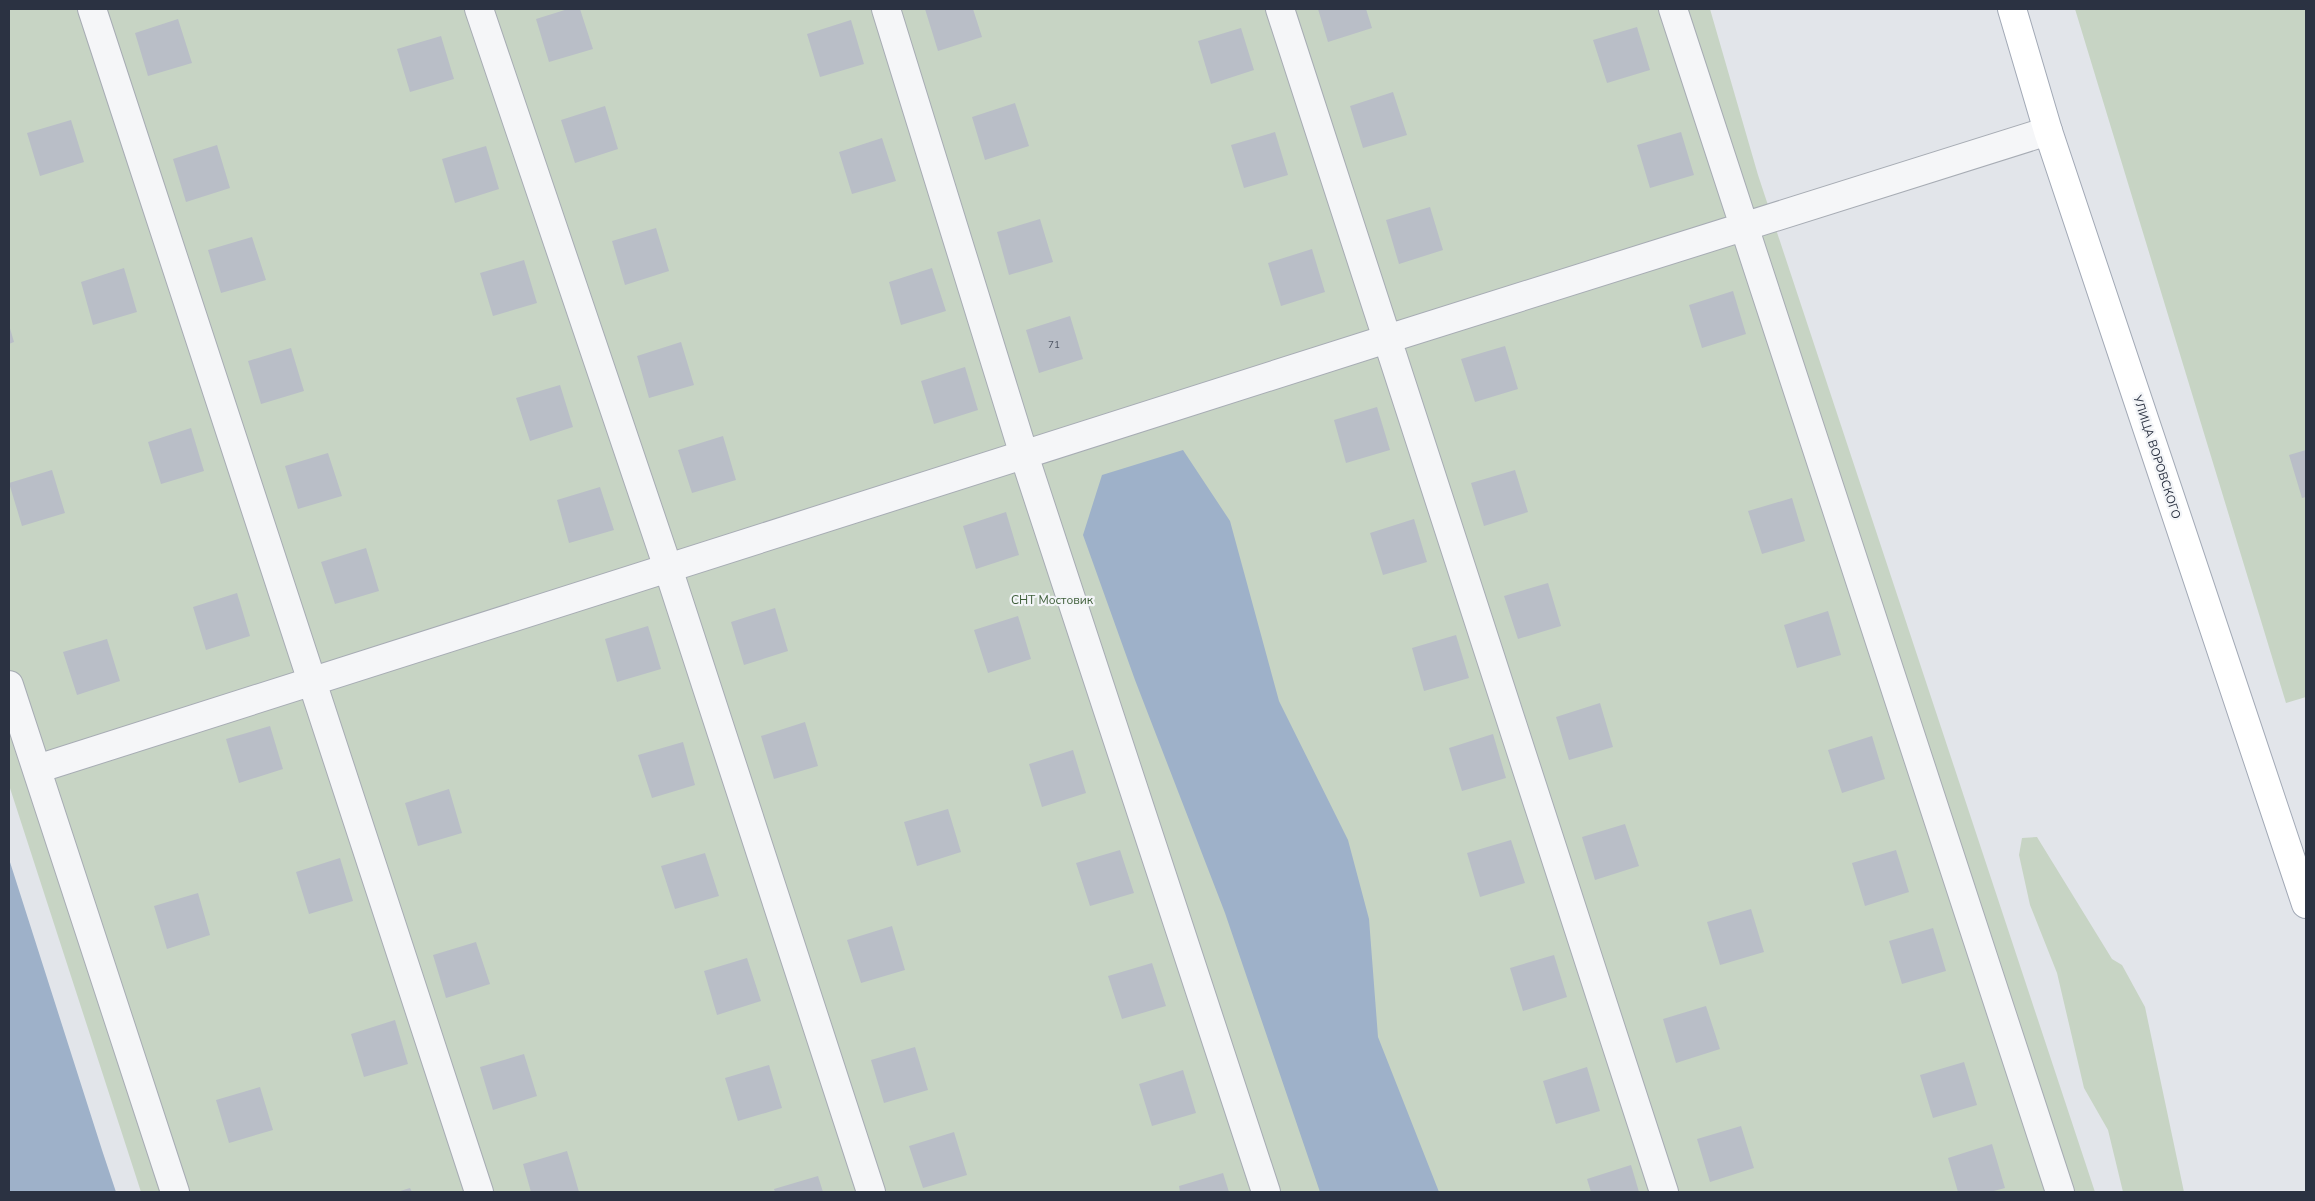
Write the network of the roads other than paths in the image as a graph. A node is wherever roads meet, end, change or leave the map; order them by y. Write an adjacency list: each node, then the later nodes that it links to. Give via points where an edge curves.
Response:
1 (92, 9): 12 (lane)
2 (479, 9): 11 (lane)
3 (886, 9): 10 (lane)
4 (1280, 9): 9 (lane)
5 (1672, 9): 8 (lane)
6 (2012, 9): 7 (main road, УЛИЦА ВОРОВСКОГО)
7 (2048, 131): 8 (lane); 15 (main road, УЛИЦА ВОРОВСКОГО)
8 (1743, 226): 9 (lane); 21 (lane)
9 (1387, 339): 10 (lane); 20 (lane)
10 (1024, 455): 11 (lane); 19 (lane)
11 (668, 568): 12 (lane); 18 (lane)
12 (312, 682): 14 (lane); 17 (lane)
13 (9, 685): 14 (lane)
14 (37, 769): 16 (lane)
15 (2306, 904)
16 (175, 1192)
17 (479, 1192)
18 (871, 1192)
19 (1266, 1192)
20 (1664, 1192)
21 (2060, 1192)

